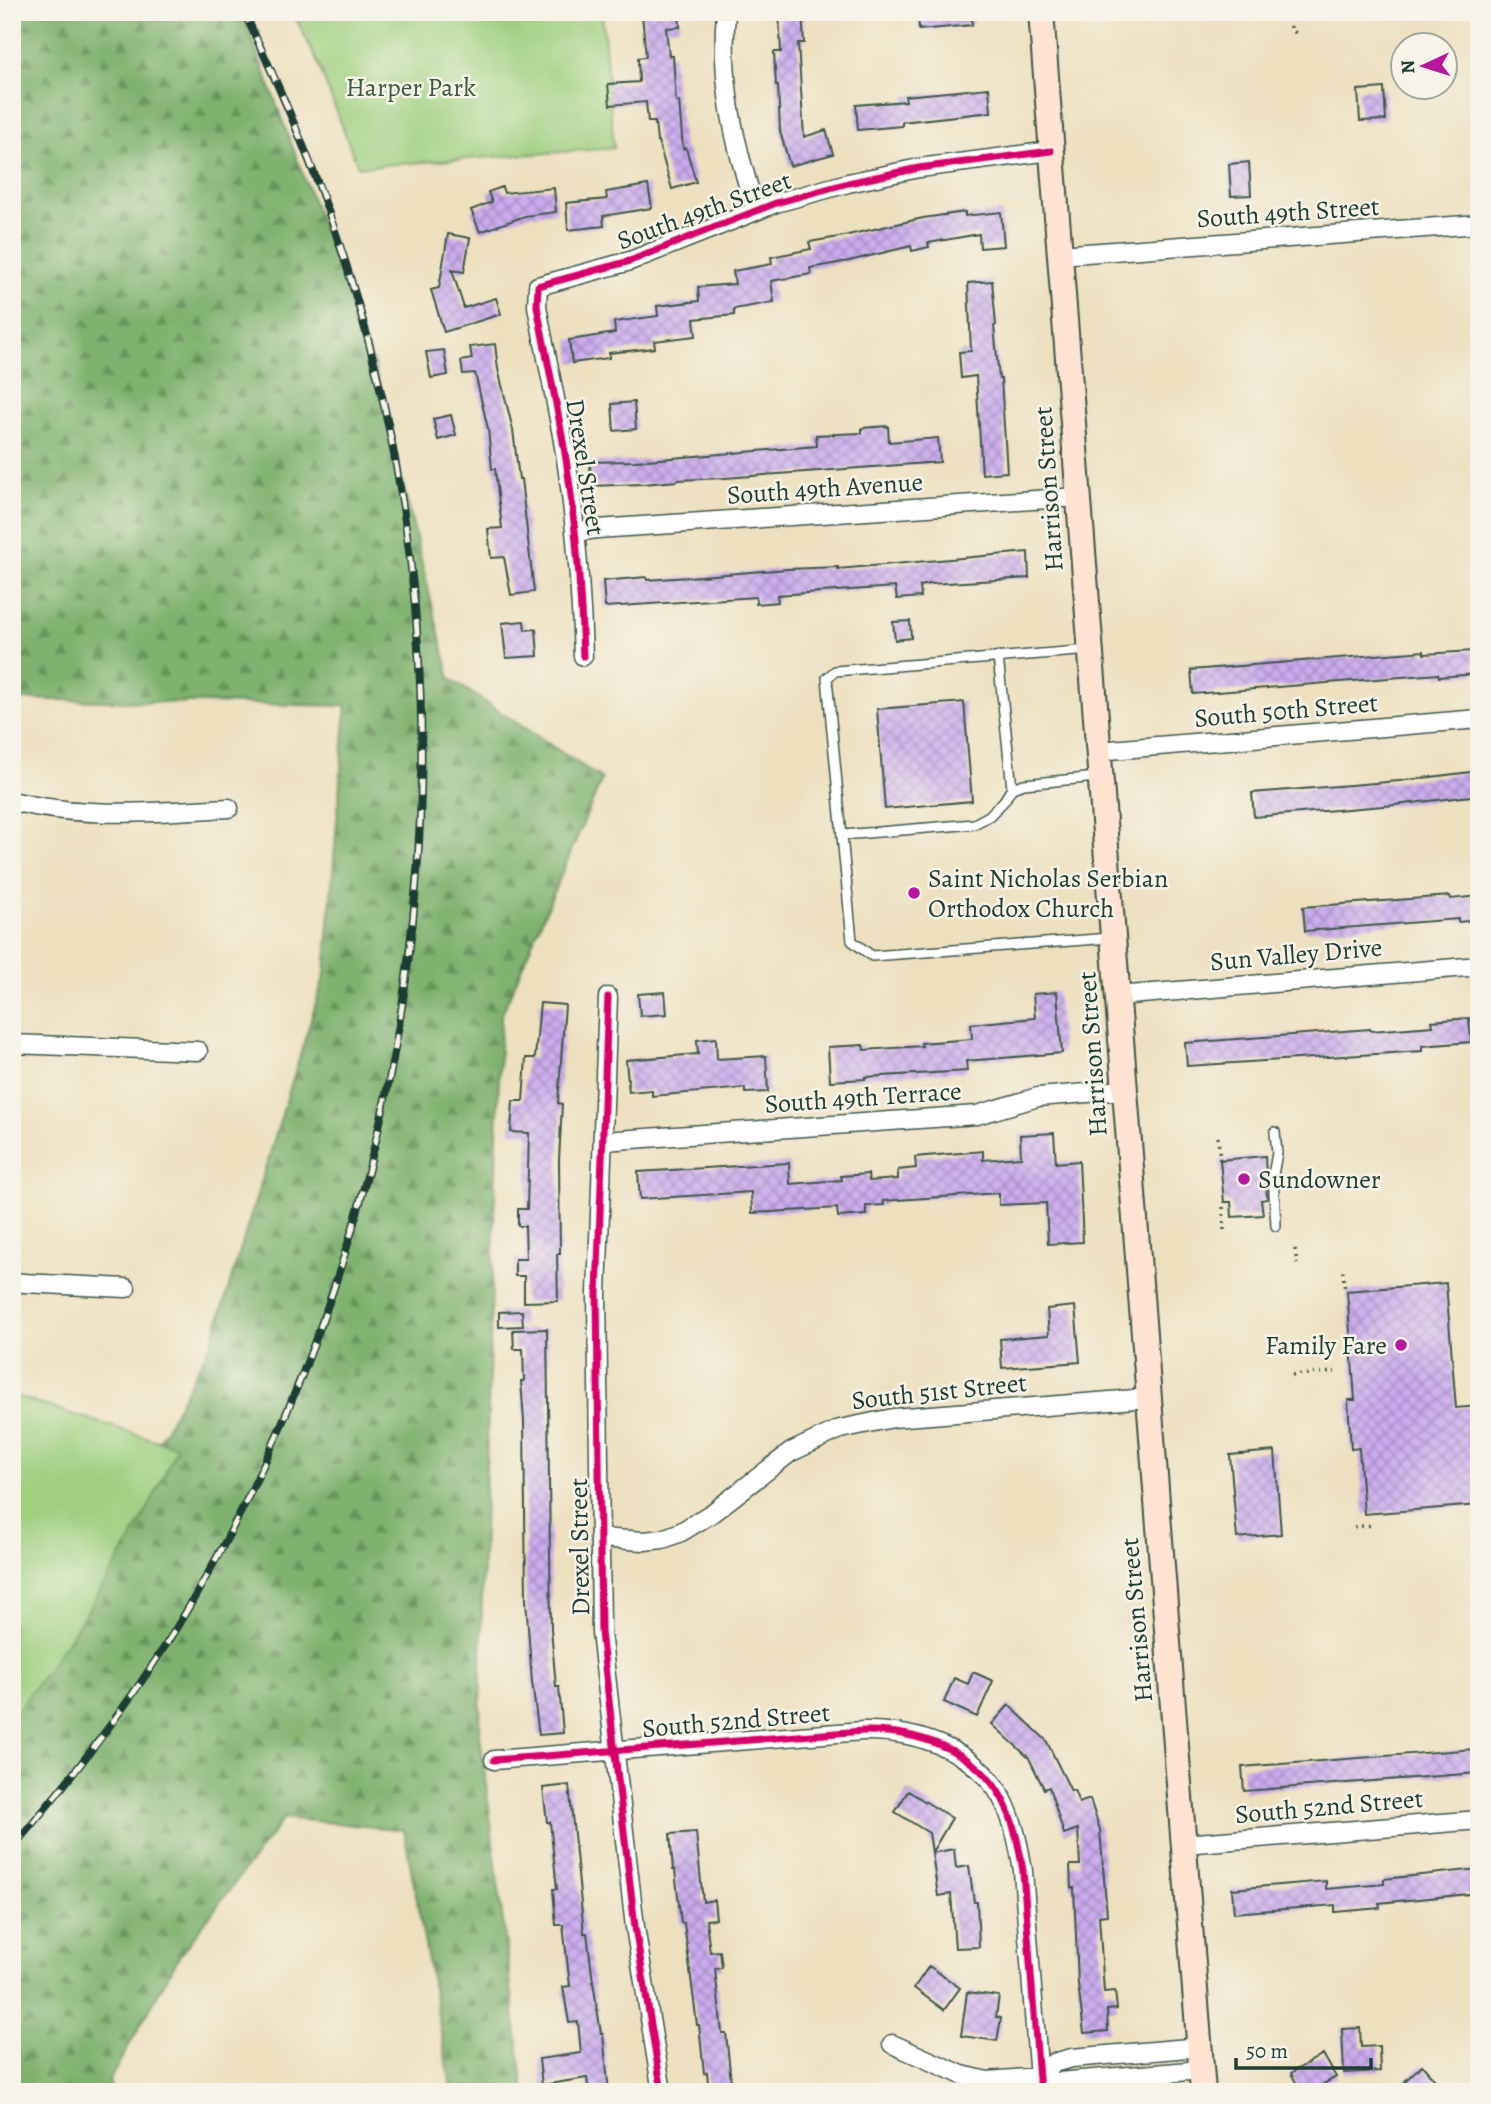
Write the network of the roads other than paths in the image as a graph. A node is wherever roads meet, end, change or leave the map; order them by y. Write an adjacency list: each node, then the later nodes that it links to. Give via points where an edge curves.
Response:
1 (726, 12): 4 (street, via 727,97)
2 (1041, 12): 3 (main road, Harrison Street)
3 (1051, 152): 4 (street, South 49th Street, via 919,168); 6 (main road, Harrison Street)
4 (756, 210): 7 (street, South 49th Street, via 630,261)
5 (1479, 224): 6 (street, South 49th Street)
6 (1059, 255): 8 (main road, Harrison Street)
7 (538, 286): 9 (street, Drexel Street, via 537,306)
8 (1078, 497): 9 (street, South 49th Avenue); 10 (main road, Harrison Street)
9 (575, 532): 11 (street, Drexel Street)
10 (1090, 650): 12 (lane); 14 (main road, Harrison Street)
11 (583, 656)
12 (999, 657): 16 (lane); 19 (lane, via 835,671 827,678)
13 (1479, 719): 14 (street, South 50th Street)
14 (1098, 751): 15 (main road, Harrison Street)
15 (1100, 777): 16 (lane); 20 (main road, Harrison Street)
16 (1012, 788): 19 (lane, via 989,816 974,824)
17 (12, 801): 18 (street, via 78,812)
18 (229, 808)
19 (843, 835): 20 (lane, via 852,941 872,956)
20 (1113, 937): 22 (main road, Harrison Street)
21 (1479, 966): 22 (street, Sun Valley Drive)
22 (1117, 996): 26 (main road, Harrison Street)
23 (608, 997): 28 (street, Drexel Street)
24 (12, 1044): 25 (street)
25 (198, 1051)
26 (1124, 1090): 28 (street, South 49th Terrace, via 1038,1097 977,1115); 32 (main road, Harrison Street)
27 (1275, 1132): 29 (lane)
28 (603, 1141): 33 (street, Drexel Street, via 597,1293)
29 (1276, 1226)
30 (12, 1281): 31 (street)
31 (126, 1289)
32 (1148, 1398): 33 (street, South 51st Street, via 893,1418 840,1429 791,1452 681,1532 644,1541); 37 (main road, Harrison Street)
33 (599, 1538): 34 (street, Drexel Street, via 601,1632)
34 (615, 1751): 35 (street, South 52nd Street); 40 (street, South 52nd Street, via 882,1731 929,1740 973,1766 1000,1795 1020,1847); 41 (street, Drexel Street, via 635,1927)
35 (494, 1760)
36 (1479, 1820): 37 (street, South 52nd Street)
37 (1184, 1844): 39 (main road, Harrison Street)
38 (892, 2044): 40 (street, via 962,2075)
39 (1201, 2070): 40 (street, via 1072,2059 1054,2063)
40 (1039, 2084)
41 (662, 2092)

